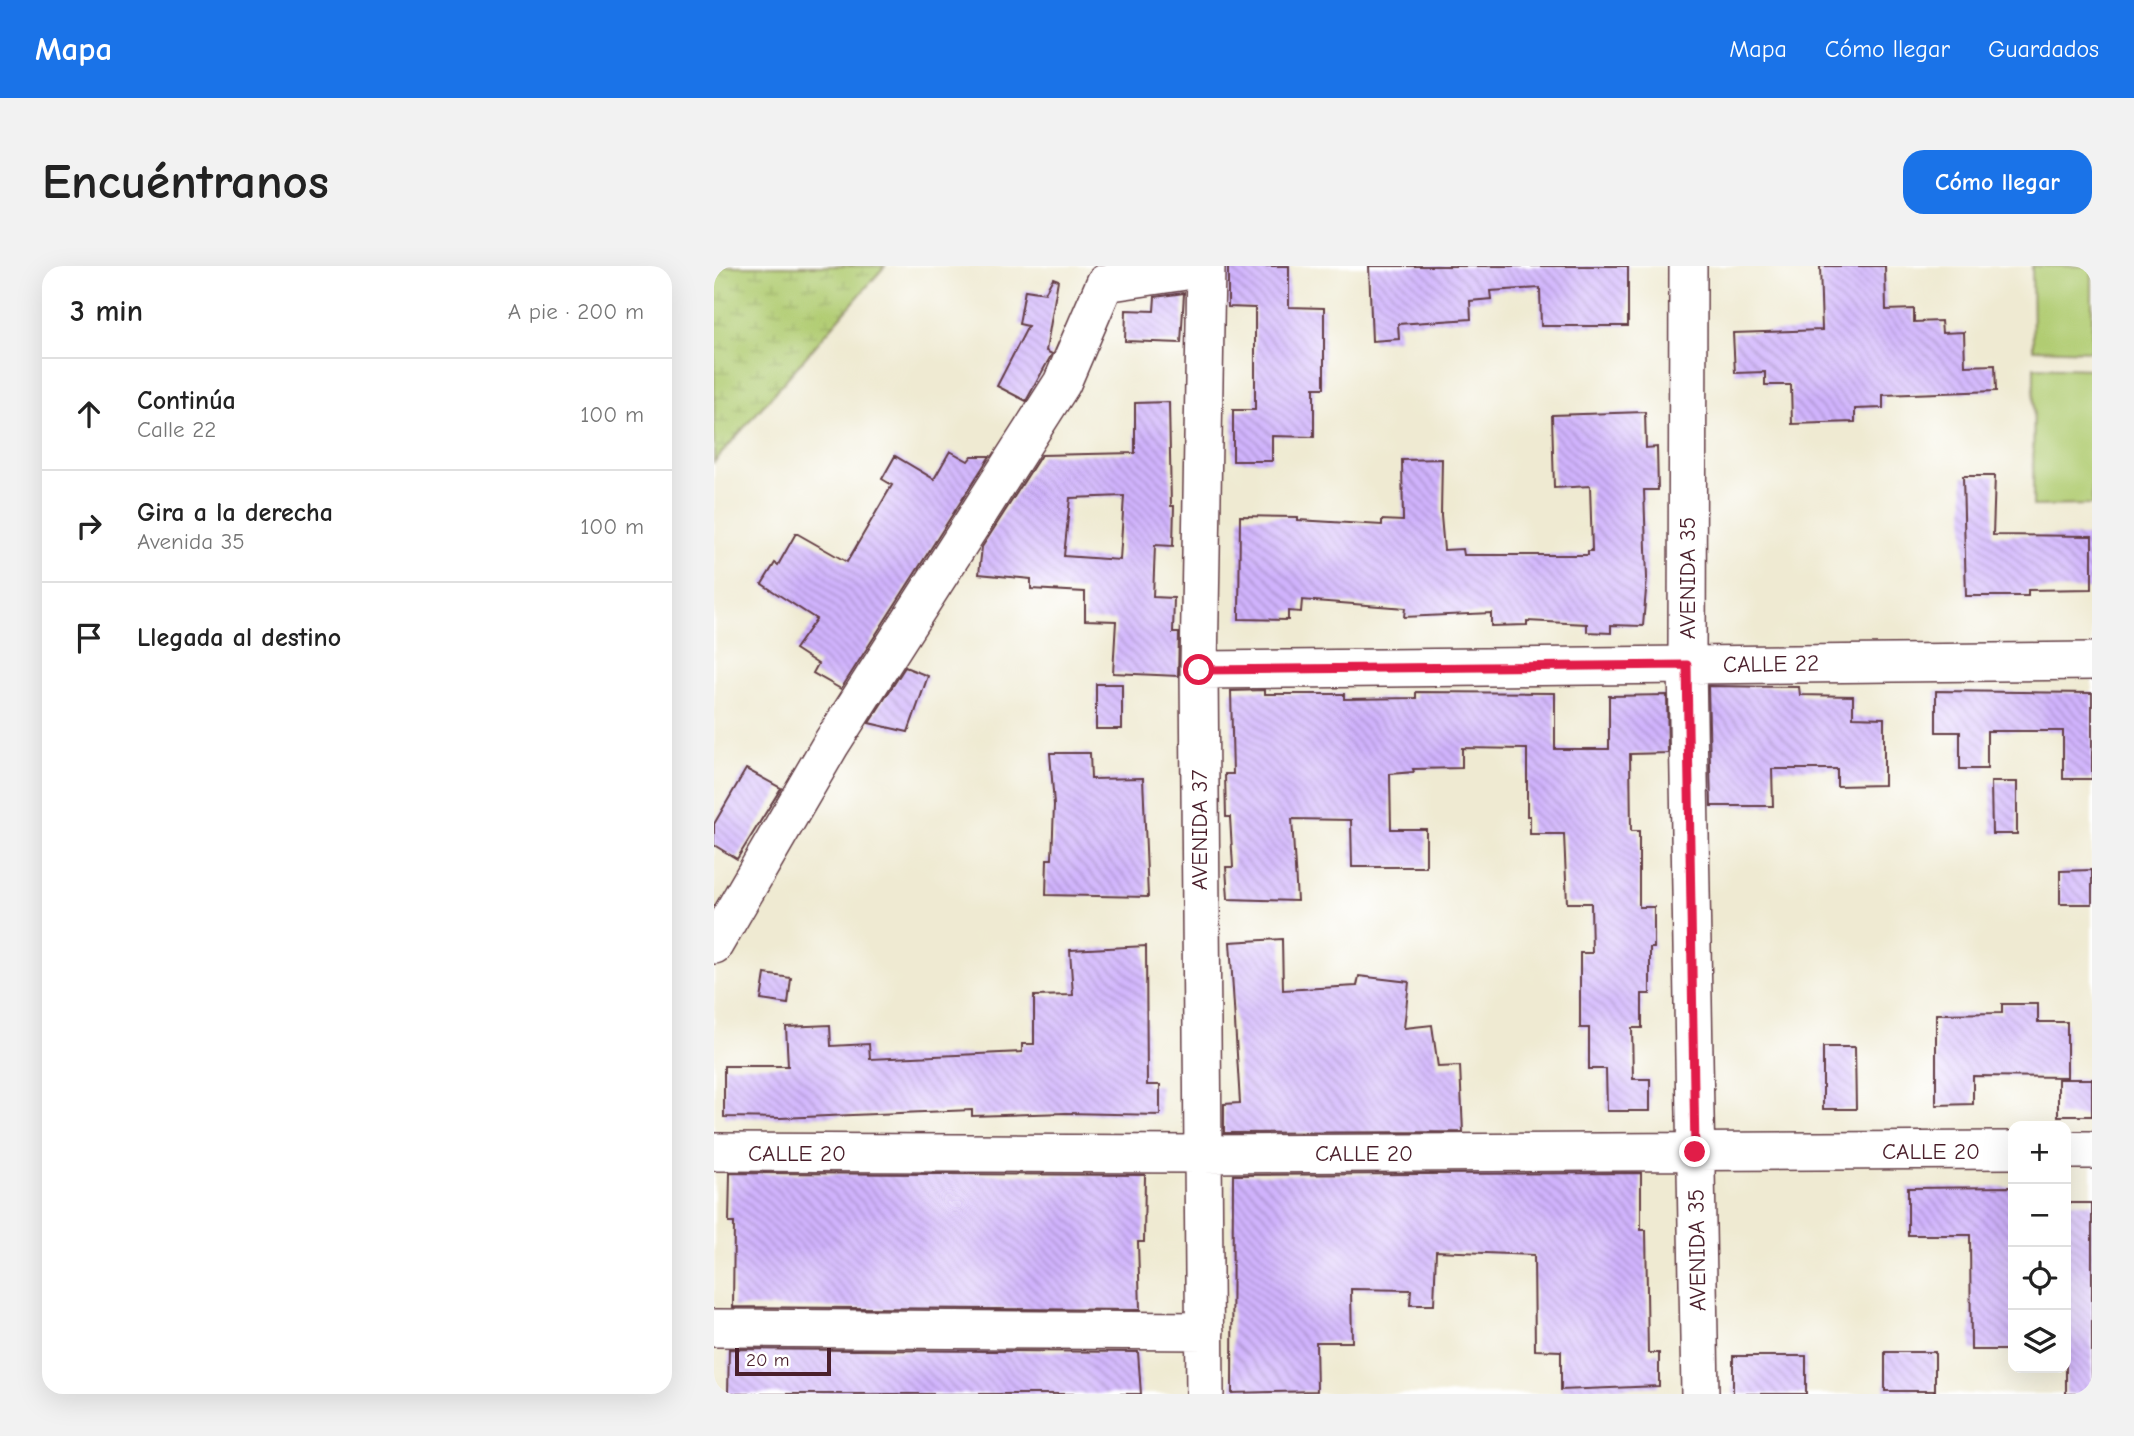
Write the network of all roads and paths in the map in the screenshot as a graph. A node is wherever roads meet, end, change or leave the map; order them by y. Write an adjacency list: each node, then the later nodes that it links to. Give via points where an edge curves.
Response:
1 (1688, 266): 4 (street, AVENIDA 35)
2 (1206, 267): 5 (street, AVENIDA 37); 6 (street, via 1105,283 1062,383 831,744)
3 (2092, 661): 4 (street, CALLE 22)
4 (1687, 665): 5 (street, CALLE 22); 11 (street, AVENIDA 35)
5 (1199, 670): 12 (street, AVENIDA 37)
6 (714, 945)
7 (2008, 1150): 11 (street, CALLE 20)
8 (2071, 1150): 9 (street)
9 (2092, 1150)
10 (714, 1152): 12 (street, CALLE 20)
11 (1695, 1152): 12 (street, CALLE 20); 16 (street, AVENIDA 35)
12 (1200, 1154): 14 (street, AVENIDA 37)
13 (714, 1328): 14 (street)
14 (1205, 1331): 15 (street, AVENIDA 37)
15 (1205, 1394)
16 (1700, 1394)

